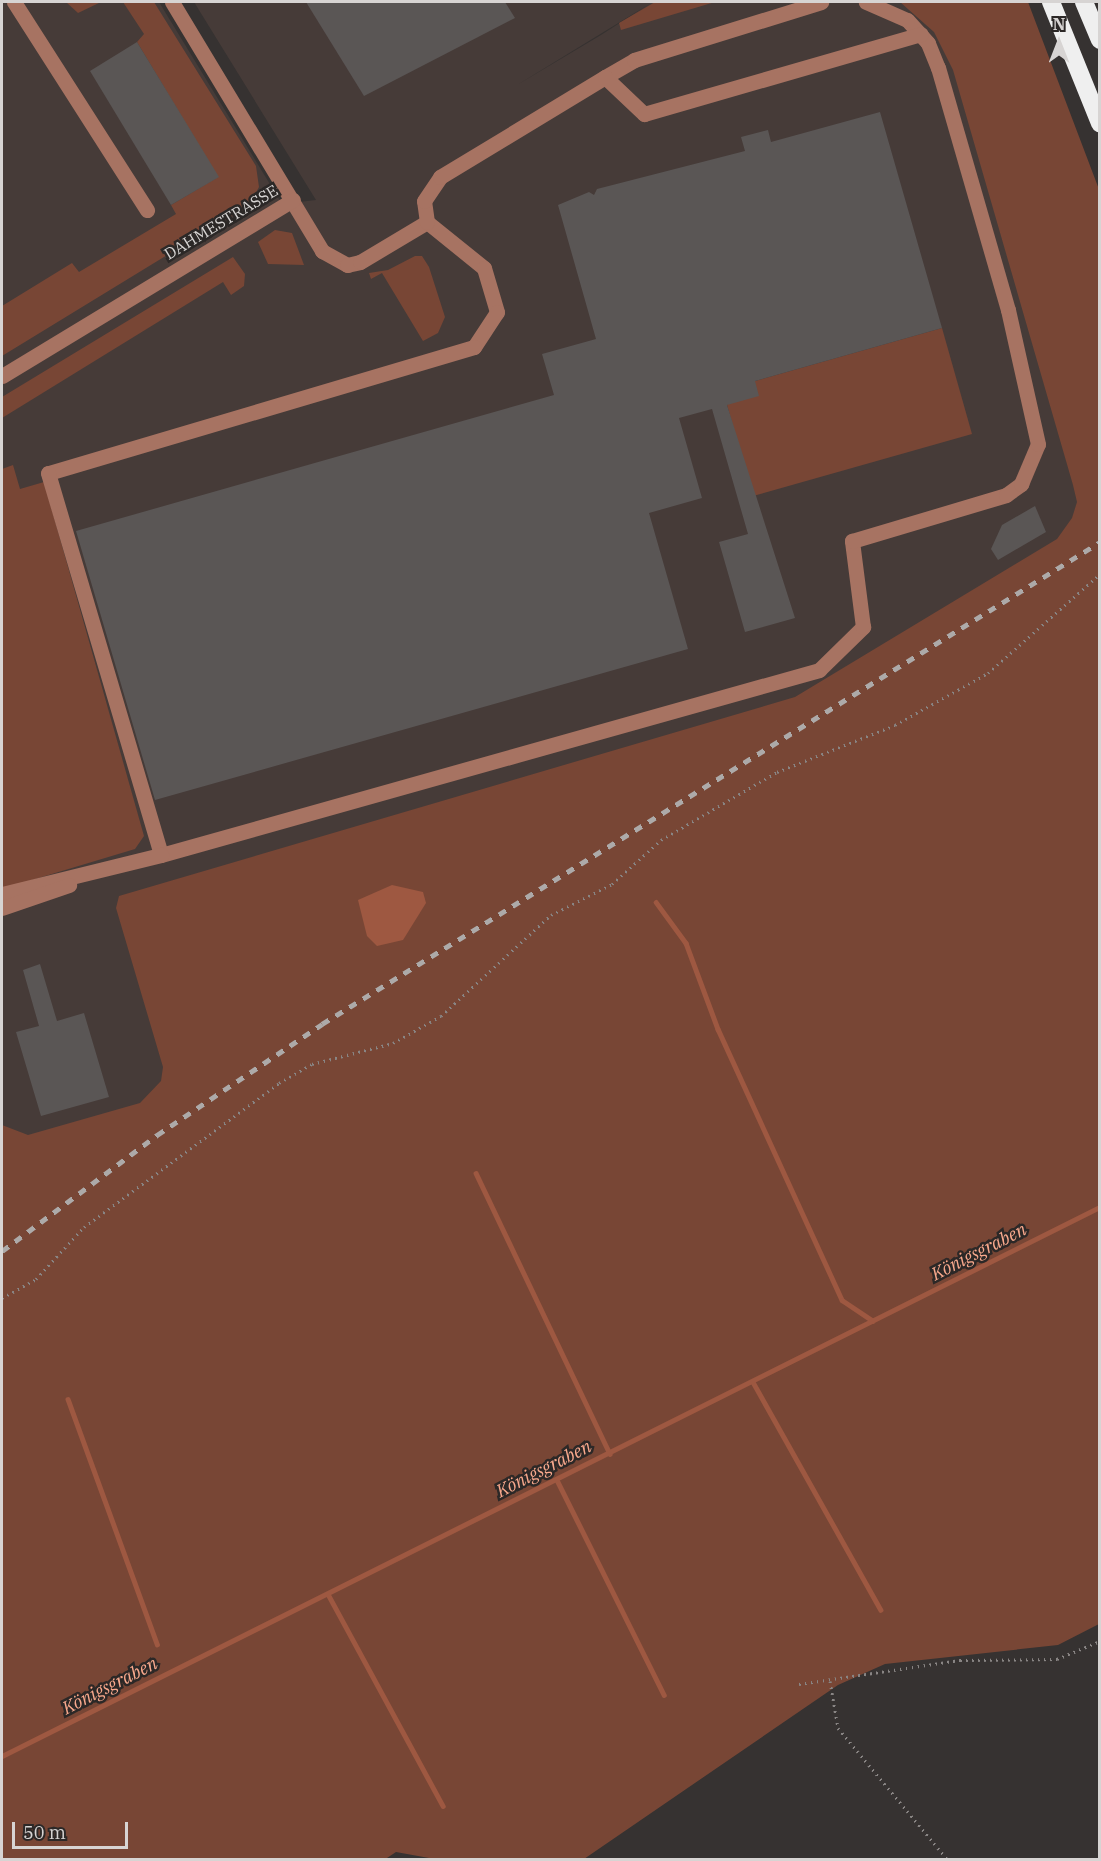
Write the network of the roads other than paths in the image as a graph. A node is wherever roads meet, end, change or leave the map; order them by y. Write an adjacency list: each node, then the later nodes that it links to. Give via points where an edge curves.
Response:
1 (14, 2): 12 (street)
2 (172, 2): 11 (street, DAHMESTRASSE)
3 (822, 2): 9 (street, via 634,60)
4 (866, 2): 7 (street, via 907,20)
5 (1051, 2): 10 (highway)
6 (1084, 2): 8 (highway)
7 (921, 33): 9 (street, via 644,114); 15 (street, via 938,68 1008,310 1038,444 1021,484 1006,495 852,541 863,627 819,670)
8 (1100, 40)
9 (605, 77): 13 (street, via 440,177 424,201)
10 (1100, 123)
11 (293, 200): 13 (street, via 322,251 346,265); 14 (street, DAHMESTRASSE)
12 (147, 210)
13 (427, 222): 15 (street, via 484,268 497,312 474,347 48,473)
14 (2, 376)
15 (161, 855): 16 (street)
16 (92, 875): 17 (street); 18 (street)
17 (2, 894)
18 (2, 908)

